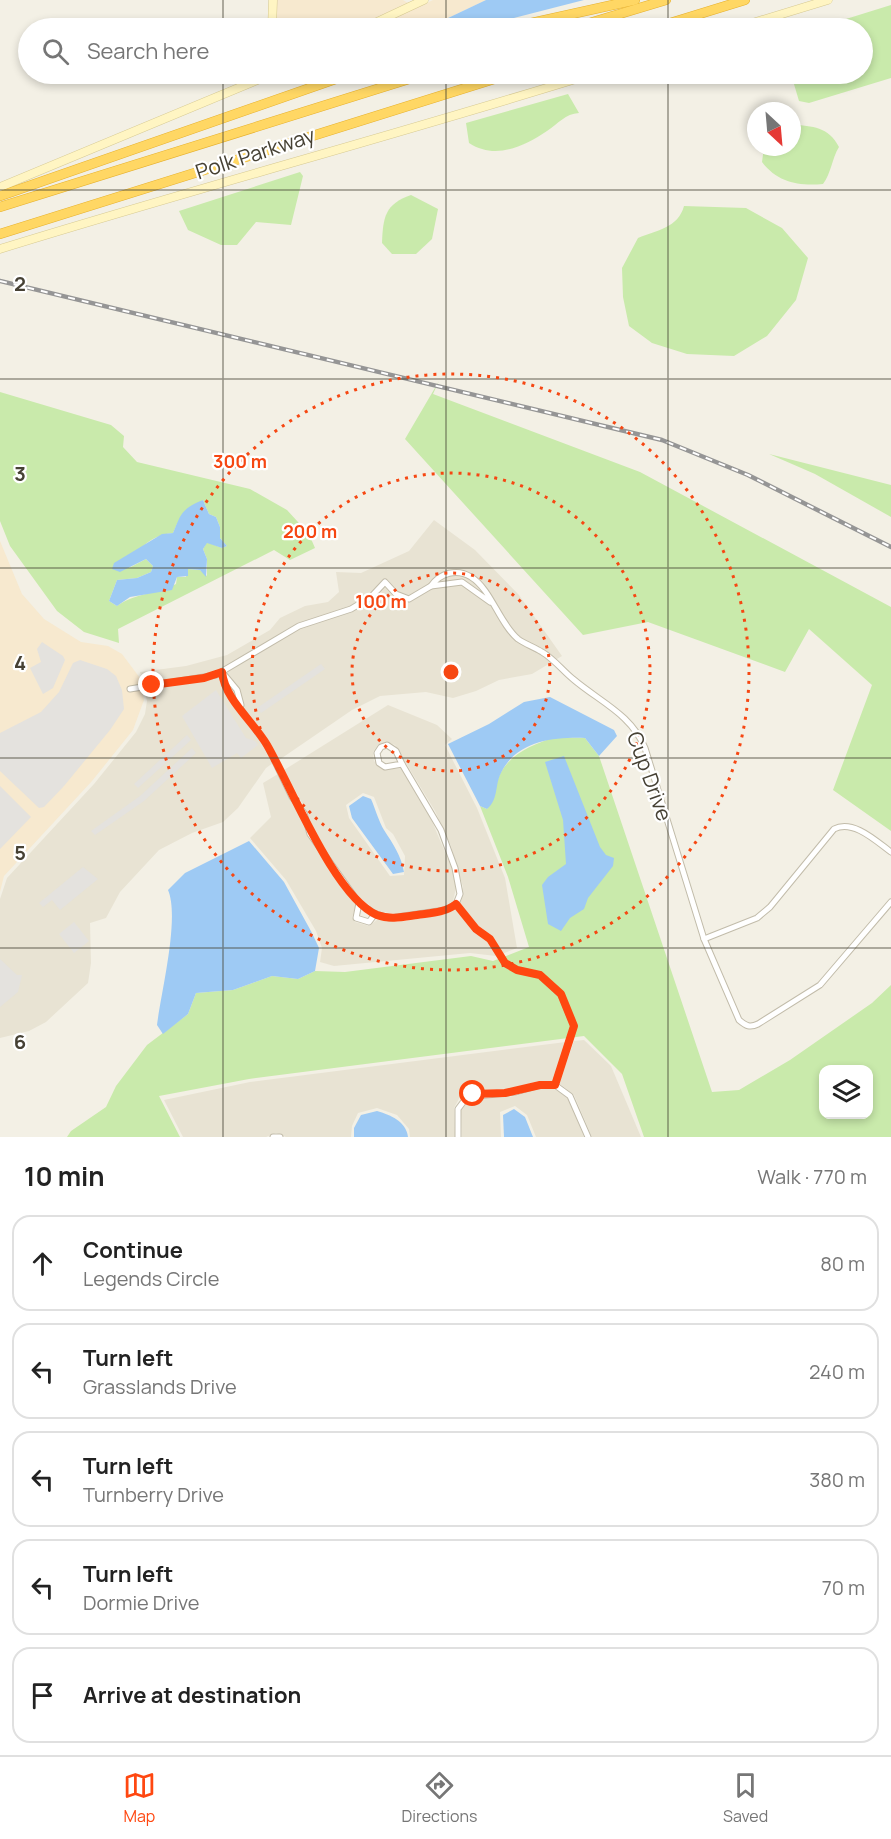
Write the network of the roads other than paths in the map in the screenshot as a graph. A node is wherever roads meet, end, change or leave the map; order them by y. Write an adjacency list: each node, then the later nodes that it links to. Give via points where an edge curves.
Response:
1 (273, 0): 7 (main road)
2 (424, 0): 8 (main road)
3 (635, 0): 9 (highway)
4 (666, 0): 10 (highway)
5 (744, 0): 11 (highway)
6 (828, 0): 12 (main road)
7 (272, 18)
8 (385, 18)
9 (553, 18)
10 (606, 18)
11 (686, 18)
12 (769, 18)
13 (247, 84): 18 (main road)
14 (321, 84): 19 (highway)
15 (393, 84): 20 (highway, Polk Parkway)
16 (478, 84): 21 (highway, Polk Parkway)
17 (560, 84): 22 (main road)
18 (0, 188)
19 (0, 196)
20 (0, 207)
21 (0, 234)
22 (0, 249)
23 (458, 573): 24 (street); 25 (street, via 443,574); 26 (street, via 480,584)
24 (457, 582): 25 (street); 26 (street, via 474,588)
25 (431, 586): 27 (street, via 409,599 396,594 385,582 371,597 351,609 299,626)
26 (490, 602): 35 (street, Cup Drive, via 519,639 552,659 636,730)
27 (222, 672): 28 (street); 32 (street, via 229,693 267,746 310,834)
28 (130, 689)
29 (402, 764): 29 (street, via 391,746 378,750 377,760 382,766); 33 (street, via 448,848 460,888)
30 (891, 852): 35 (street, via 856,830 840,826 757,918)
31 (891, 902): 35 (street, Cup Drive, via 820,985 752,1027 739,1020)
32 (359, 903): 34 (street); 34 (street, via 356,918 369,922)
33 (456, 904): 34 (street, via 445,910 397,918); 36 (street, via 476,929 490,939 505,963 540,975 561,994 574,1026)
34 (375, 914)
35 (704, 939)
36 (555, 1085): 39 (street, via 467,1096 458,1108); 40 (street, via 570,1096)
37 (273, 1137): 38 (street)
38 (280, 1137)
39 (458, 1137)
40 (588, 1137)

